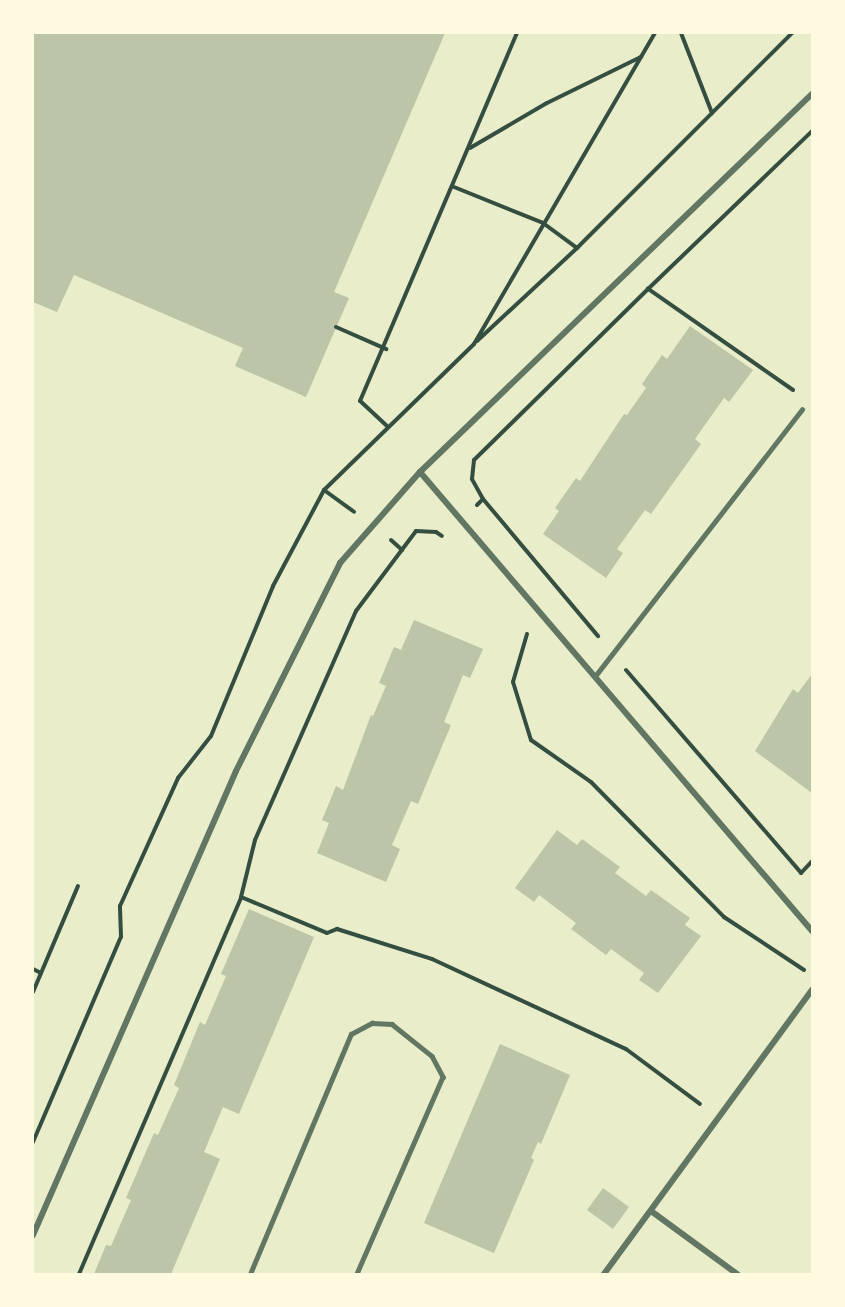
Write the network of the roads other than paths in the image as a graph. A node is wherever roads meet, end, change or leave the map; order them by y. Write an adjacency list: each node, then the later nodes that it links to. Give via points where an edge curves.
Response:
1 (812, 94): 3 (street)
2 (802, 409): 4 (lane)
3 (420, 472): 4 (street); 8 (street, via 340,563 236,771)
4 (596, 675): 5 (street)
5 (812, 931)
6 (812, 990): 7 (street)
7 (651, 1211): 11 (street); 12 (street)
8 (33, 1235)
9 (250, 1274): 10 (lane, via 351,1034 372,1023 392,1024 432,1056 443,1077)
10 (357, 1274)
11 (604, 1274)
12 (737, 1274)

